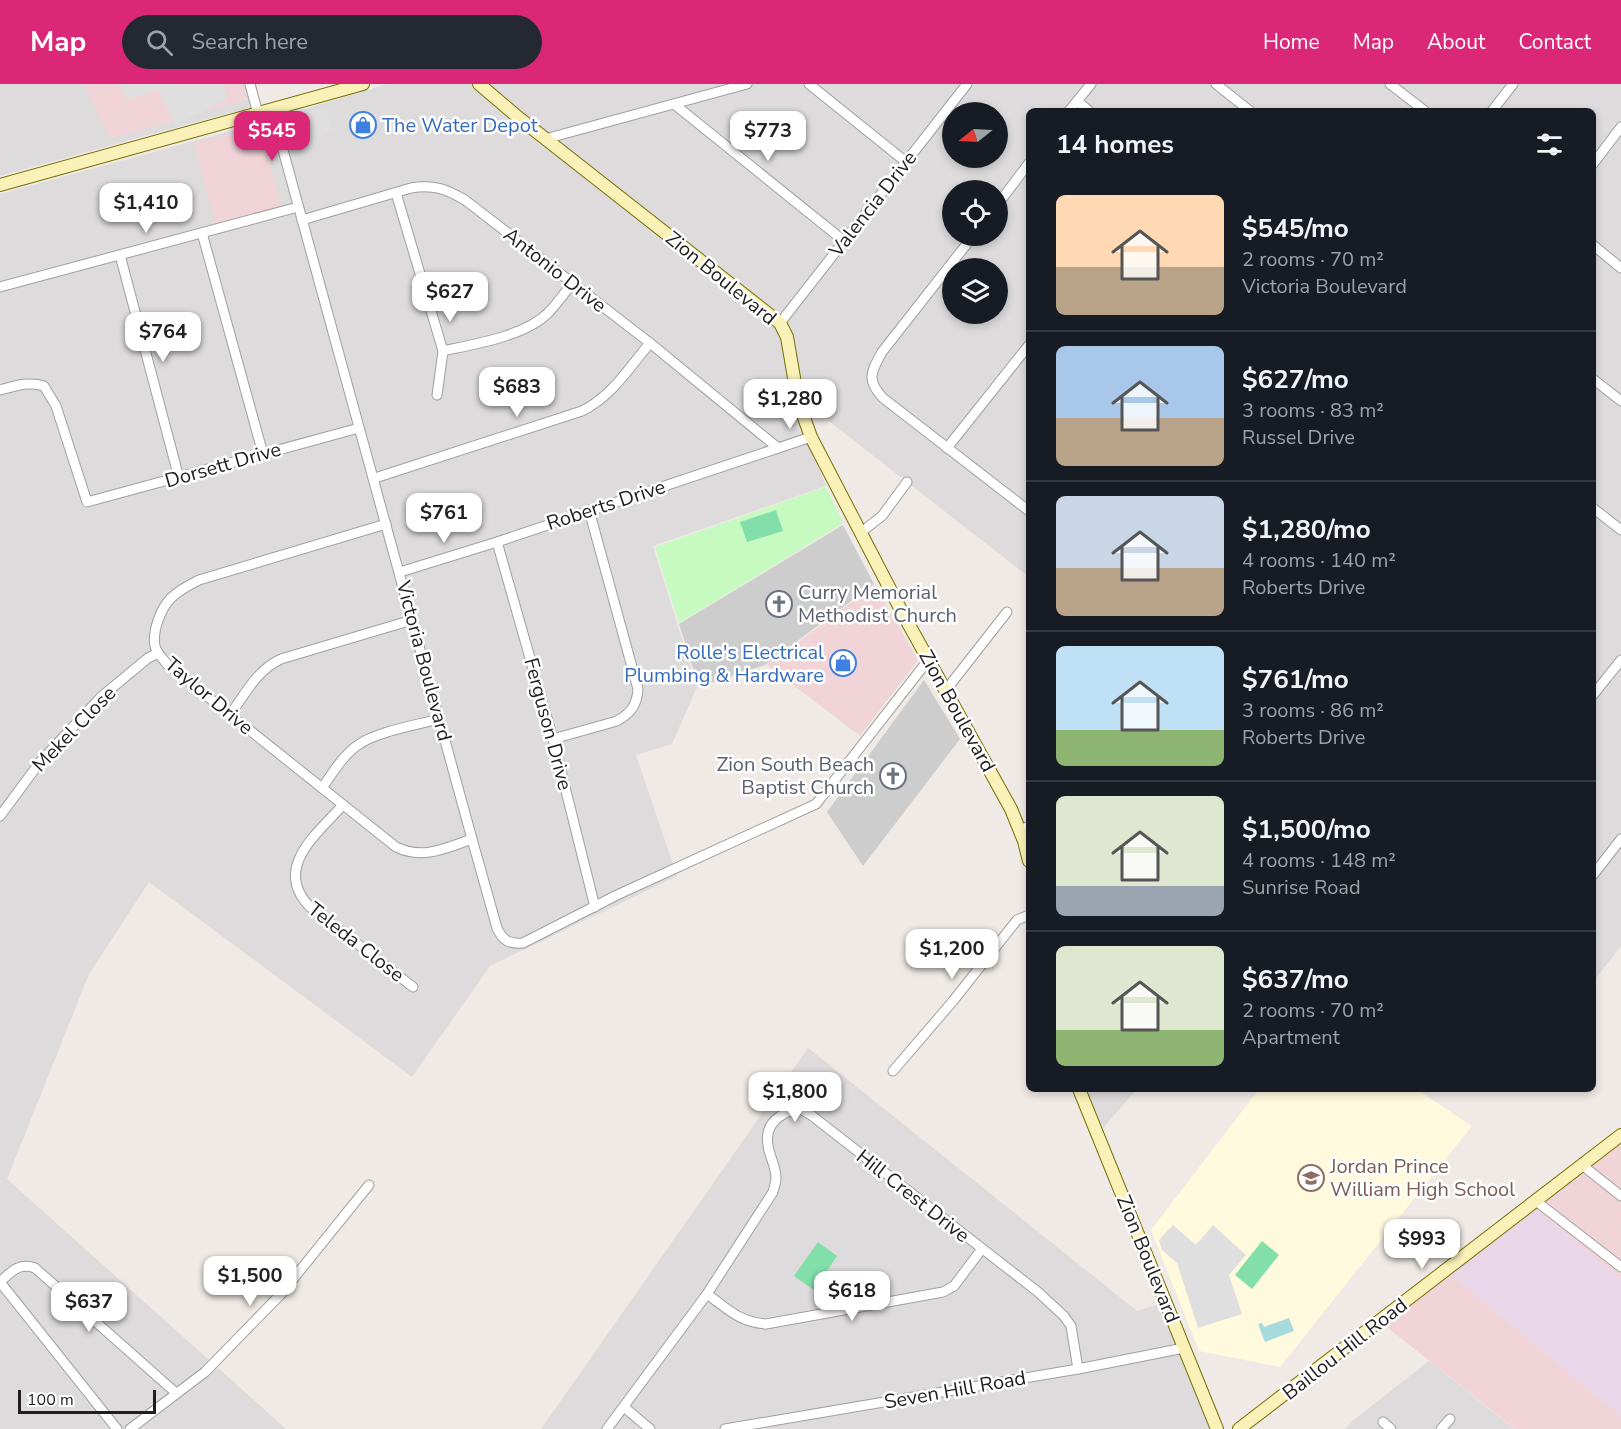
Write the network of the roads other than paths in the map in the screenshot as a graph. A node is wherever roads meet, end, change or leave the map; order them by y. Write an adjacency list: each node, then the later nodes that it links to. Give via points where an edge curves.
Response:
1 (250, 84): 21 (street)
2 (363, 84): 20 (main road)
3 (479, 84): 23 (main road, Zion Boulevard)
4 (747, 84): 14 (street)
5 (809, 84): 25 (street)
6 (967, 84): 25 (street, Valencia Drive)
7 (1091, 84): 13 (street)
8 (1216, 84): 12 (street)
9 (1233, 84): 12 (street)
10 (1390, 84): 18 (street)
11 (1513, 84): 19 (street)
12 (1226, 92): 17 (street)
13 (1077, 101): 15 (street); 16 (street)
14 (674, 104): 23 (street); 33 (street)
15 (1071, 108)
16 (1085, 108)
17 (1246, 108)
18 (1421, 108)
19 (1494, 108)
20 (272, 110): 21 (main road); 30 (street, Victoria Boulevard)
21 (258, 114): 27 (main road)
22 (1621, 127): 24 (street)
23 (545, 139): 40 (main road, Zion Boulevard)
24 (1596, 160)
25 (906, 162): 33 (street, Valencia Drive)
26 (1026, 167): 28 (street)
27 (0, 185)
28 (1008, 191)
29 (396, 193): 31 (street, Antonio Drive); 38 (street, Antonio Drive, via 426,185 450,191); 43 (street)
30 (298, 207): 31 (street, Victoria Boulevard); 32 (street)
31 (302, 220): 48 (street, Victoria Boulevard)
32 (202, 233): 36 (street); 52 (street)
33 (844, 241): 40 (street, Valencia Drive)
34 (965, 246): 51 (street, via 882,352 871,378 873,388 883,398)
35 (1596, 247): 37 (street)
36 (120, 255): 39 (street); 53 (street)
37 (1621, 268)
38 (572, 284): 41 (street, Antonio Drive); 43 (street, via 547,314 535,322 507,335)
39 (0, 287)
40 (780, 323): 49 (main road, Zion Boulevard, via 789,346 798,401)
41 (650, 343): 50 (street, Antonio Drive); 54 (street, via 613,388 582,411)
42 (1026, 349): 51 (street)
43 (443, 351): 46 (street)
44 (1596, 381): 47 (street)
45 (0, 390): 53 (street, Dorsett Drive, via 35,383 48,391 87,502)
46 (437, 395)
47 (1621, 401)
48 (359, 428): 52 (street, Dorsett Drive); 54 (street, Victoria Boulevard)
49 (811, 437): 50 (street, Roberts Drive); 61 (main road, Zion Boulevard)
50 (778, 448): 57 (street, Roberts Drive)
51 (947, 448): 56 (street)
52 (263, 454): 53 (street, Dorsett Drive)
53 (179, 478)
54 (375, 478): 59 (street, Victoria Boulevard)
55 (907, 482): 61 (street, via 882,516)
56 (1026, 509)
57 (589, 510): 62 (street, Roberts Drive); 73 (street, via 638,699 633,709 617,721)
58 (1596, 510): 60 (street)
59 (386, 524): 63 (street, Victoria Boulevard); 66 (street, Taylor Drive, via 199,580 179,591 169,600 157,626)
60 (1621, 530)
61 (860, 533): 67 (main road, Zion Boulevard)
62 (497, 542): 63 (street, Roberts Drive); 73 (street, Ferguson Drive)
63 (400, 572): 65 (street, Victoria Boulevard)
64 (1007, 612): 69 (street)
65 (412, 620): 71 (street, via 269,664); 72 (street, Victoria Boulevard)
66 (158, 653): 71 (street, Taylor Drive); 76 (street, Mekel Close, via 102,697 40,762)
67 (929, 659): 69 (main road, Zion Boulevard); 81 (street, via 816,804)
68 (1621, 660): 70 (street)
69 (946, 690): 77 (main road, Zion Boulevard)
70 (1596, 691)
71 (230, 715): 74 (street, Taylor Drive)
72 (439, 719): 74 (street, via 358,744); 78 (street, Victoria Boulevard)
73 (553, 739): 81 (street, Ferguson Drive)
74 (322, 788): 75 (street, Taylor Drive)
75 (343, 804): 78 (street, Taylor Drive, via 406,852 428,853); 83 (street, Teleda Close, via 297,861 294,872 300,897)
76 (0, 816)
77 (1025, 834)
78 (472, 839): 81 (street, Victoria Boulevard, via 502,939 523,944)
79 (1621, 839): 80 (street)
80 (1596, 871)
81 (595, 907)
82 (1026, 916): 84 (street, via 1017,920)
83 (414, 987)
84 (893, 1071)
85 (1080, 1092): 95 (main road, Zion Boulevard)
86 (1621, 1135): 87 (main road, Baillou Hill Road)
87 (1582, 1165): 89 (street); 90 (main road, Baillou Hill Road)
88 (369, 1185): 97 (street, via 281,1294 205,1372)
89 (1621, 1196)
90 (1536, 1201): 92 (street); 107 (main road, Baillou Hill Road)
91 (981, 1250): 94 (street, via 954,1286 943,1292 766,1324 740,1318); 94 (street, Hill Crest Drive, via 799,1108 772,1121 767,1143 777,1179 773,1192); 96 (street, Hill Crest Drive, via 1064,1316 1071,1326)
92 (1621, 1267)
93 (0, 1282): 97 (street, via 16,1267 35,1268); 101 (street)
94 (707, 1294): 98 (street, Hill Crest Drive)
95 (1185, 1348): 96 (street, Seven Hill Road); 106 (main road, Zion Boulevard)
96 (1078, 1369): 105 (street, Seven Hill Road)
97 (177, 1393): 102 (street)
98 (624, 1407): 103 (street, Hill Crest Drive); 104 (street)
99 (1450, 1419): 109 (street)
100 (1383, 1422): 108 (street)
101 (117, 1429)
102 (130, 1429)
103 (607, 1429)
104 (650, 1429)
105 (725, 1429)
106 (1217, 1429)
107 (1239, 1429)
108 (1391, 1429)
109 (1441, 1429)

